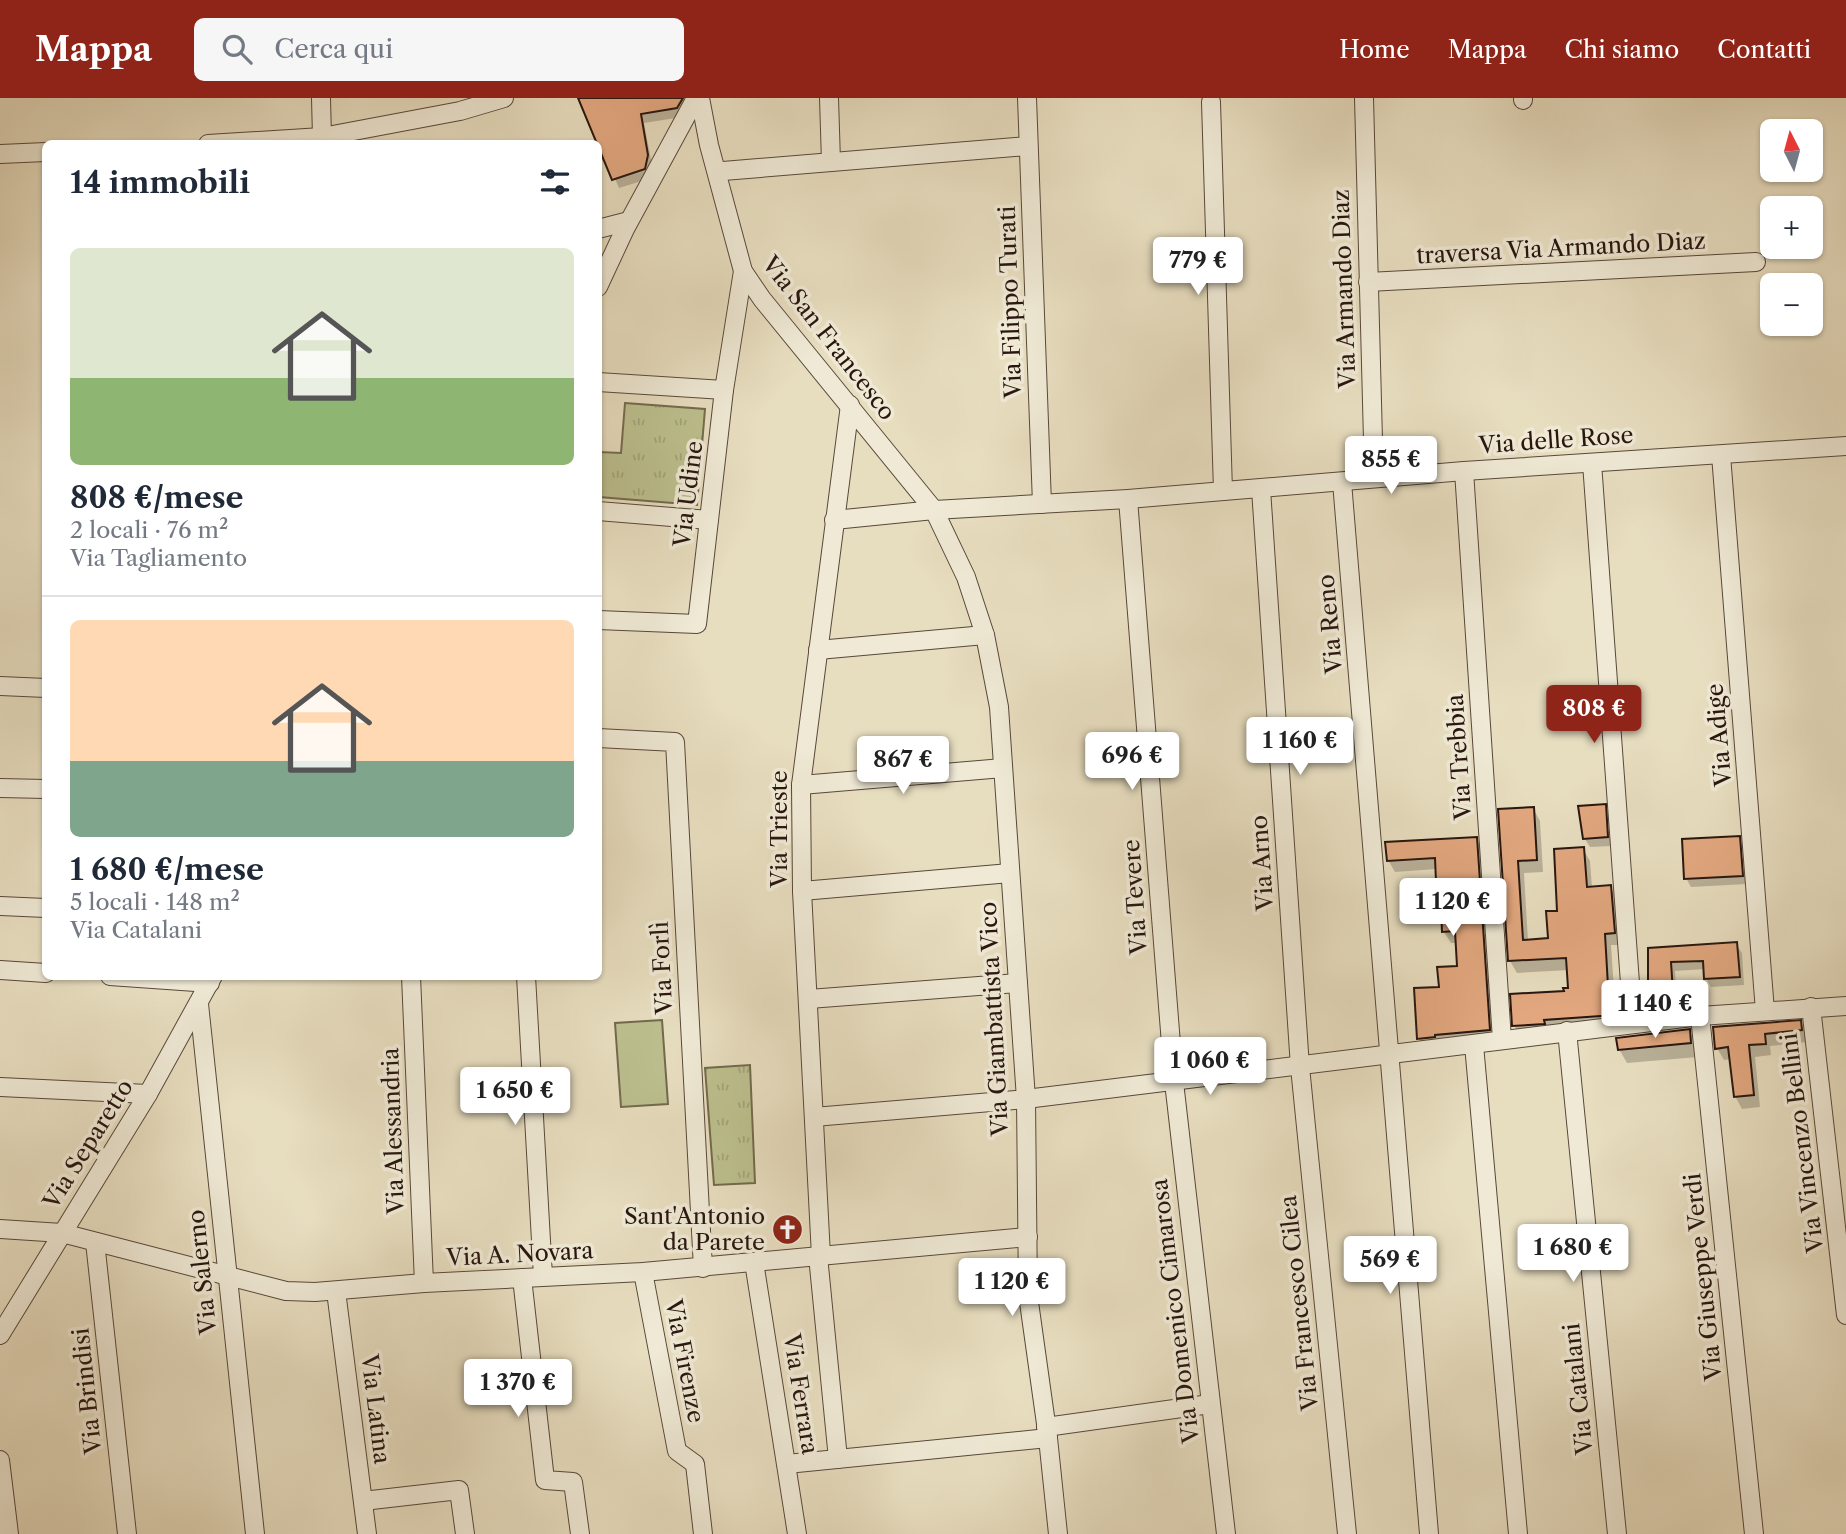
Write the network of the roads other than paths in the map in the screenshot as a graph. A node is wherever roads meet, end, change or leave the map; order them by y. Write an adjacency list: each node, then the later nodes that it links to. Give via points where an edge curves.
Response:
1 (321, 98): 9 (street)
2 (504, 98): 8 (street)
3 (698, 98): 16 (street); 19 (street, Via San Francesco)
4 (829, 98): 14 (street)
5 (1027, 98): 11 (street, Via Filippo Turati)
6 (1364, 98): 21 (street, Via Armando Diaz)
7 (1211, 102): 32 (street)
8 (367, 136): 9 (street)
9 (322, 137): 10 (street)
10 (273, 140)
11 (1028, 146): 14 (street); 34 (street, Via Filippo Turati)
12 (42, 152): 13 (street)
13 (0, 155)
14 (831, 162): 15 (street)
15 (723, 171)
16 (629, 221): 17 (street); 20 (street)
17 (602, 228)
18 (1756, 262): 21 (street, traversa Via Armando Diaz)
19 (743, 271): 23 (street, Via Udine); 24 (street, Via San Francesco)
20 (602, 278)
21 (1368, 282): 29 (street, Via Armando Diaz)
22 (602, 382): 23 (street)
23 (724, 390): 37 (street, Via Udine)
24 (850, 405): 35 (street, Via San Francesco); 38 (street, Via Trieste)
25 (1846, 446): 26 (street, Via delle Rose)
26 (1721, 455): 27 (street, Via delle Rose); 63 (street, Via Adige)
27 (1592, 463): 28 (street, Via delle Rose); 65 (street)
28 (1464, 471): 29 (street, Via delle Rose); 67 (street, Via Trebbia)
29 (1374, 478): 30 (street, Via delle Rose)
30 (1342, 482): 31 (street, Via delle Rose); 69 (street, Via Reno)
31 (1261, 489): 32 (street, Via delle Rose); 70 (street, Via Arno)
32 (1223, 491): 33 (street, Via delle Rose)
33 (1128, 499): 34 (street, Via delle Rose); 71 (street, Via Tevere)
34 (1042, 504): 35 (street, Via delle Rose)
35 (934, 510): 38 (street, Via delle Rose); 40 (street, Via Giambattista Vico, via 966,577)
36 (602, 511): 37 (street)
37 (709, 520): 39 (street, Via Udine, via 697,624)
38 (834, 520): 41 (street, Via Trieste)
39 (602, 620)
40 (985, 635): 41 (street); 45 (street, Via Giambattista Vico, via 999,707)
41 (818, 650): 46 (street, Via Trieste)
42 (0, 686): 43 (street)
43 (42, 688)
44 (602, 738): 82 (street, Via Forlì, via 675,742)
45 (1003, 768): 46 (street); 49 (street, Via Giambattista Vico)
46 (801, 785): 50 (street, Via Trieste)
47 (0, 788): 48 (street)
48 (42, 789)
49 (1010, 873): 50 (street); 58 (street, Via Giambattista Vico)
50 (802, 891): 59 (street, Via Trieste)
51 (0, 906): 52 (street)
52 (42, 908)
53 (0, 970): 54 (street)
54 (42, 973)
55 (211, 980): 60 (street, Via Separetto)
56 (411, 980): 87 (street, Via Alessandria)
57 (526, 980): 84 (street)
58 (1018, 983): 59 (street); 74 (street, Via Giambattista Vico)
59 (809, 999): 75 (street, Via Trieste)
60 (199, 1004): 73 (street, Via Separetto); 85 (street, Via Salerno)
61 (1846, 1006): 62 (street)
62 (1811, 1007): 63 (street); 89 (street, Via Vincenzo Bellini)
63 (1765, 1011): 64 (street)
64 (1700, 1016): 65 (street); 111 (street, Via Giuseppe Verdi)
65 (1633, 1024): 66 (street)
66 (1567, 1031): 67 (street); 110 (street, Via Catalani)
67 (1503, 1040): 68 (street)
68 (1475, 1045): 69 (street); 109 (street)
69 (1388, 1055): 70 (street); 108 (street, Via Reno)
70 (1300, 1067): 71 (street); 107 (street, Via Francesco Cilea)
71 (1174, 1082): 74 (street); 91 (street, Via Domenico Cimarosa)
72 (0, 1087): 73 (street)
73 (148, 1094): 77 (street, Via Separetto)
74 (1026, 1099): 75 (street); 78 (street, Via Giambattista Vico)
75 (814, 1117): 80 (street, Via Trieste)
76 (0, 1229): 77 (street, Via A. Novara)
77 (62, 1233): 79 (street, Via A. Novara); 90 (street, Via Separetto)
78 (1028, 1237): 80 (street, Via A. Novara); 92 (street, Via Giambattista Vico, via 1028,1295)
79 (95, 1242): 85 (street, Via A. Novara); 98 (street, Via Brindisi)
80 (819, 1256): 81 (street, Via A. Novara); 93 (street, Via Trieste)
81 (754, 1262): 82 (street, Via A. Novara); 95 (street, Via Ferrara)
82 (703, 1268): 83 (street, Via A. Novara)
83 (643, 1272): 84 (street, Via A. Novara); 103 (street, Via Firenze, via 677,1451 695,1464)
84 (543, 1276): 86 (street, Via A. Novara)
85 (227, 1277): 88 (street, Via A. Novara, via 286,1291); 99 (street, Via Salerno)
86 (522, 1278): 87 (street, Via A. Novara); 102 (street, via 545,1480 573,1482)
87 (424, 1283): 88 (street, Via A. Novara)
88 (335, 1291): 96 (street, Via Latina)
89 (1846, 1315)
90 (0, 1335)
91 (1210, 1404): 92 (street); 106 (street, Via Domenico Cimarosa)
92 (1047, 1433): 93 (street); 105 (street, Via Giambattista Vico)
93 (838, 1459): 95 (street)
94 (0, 1460): 97 (street)
95 (788, 1464): 104 (street, Via Ferrara)
96 (363, 1501): 100 (street, Via Latina); 101 (street, via 460,1490)
97 (9, 1534)
98 (128, 1534)
99 (255, 1534)
100 (367, 1534)
101 (465, 1534)
102 (580, 1534)
103 (703, 1534)
104 (797, 1534)
105 (1058, 1534)
106 (1226, 1534)
107 (1347, 1534)
108 (1429, 1534)
109 (1518, 1534)
110 (1617, 1534)
111 (1754, 1534)

